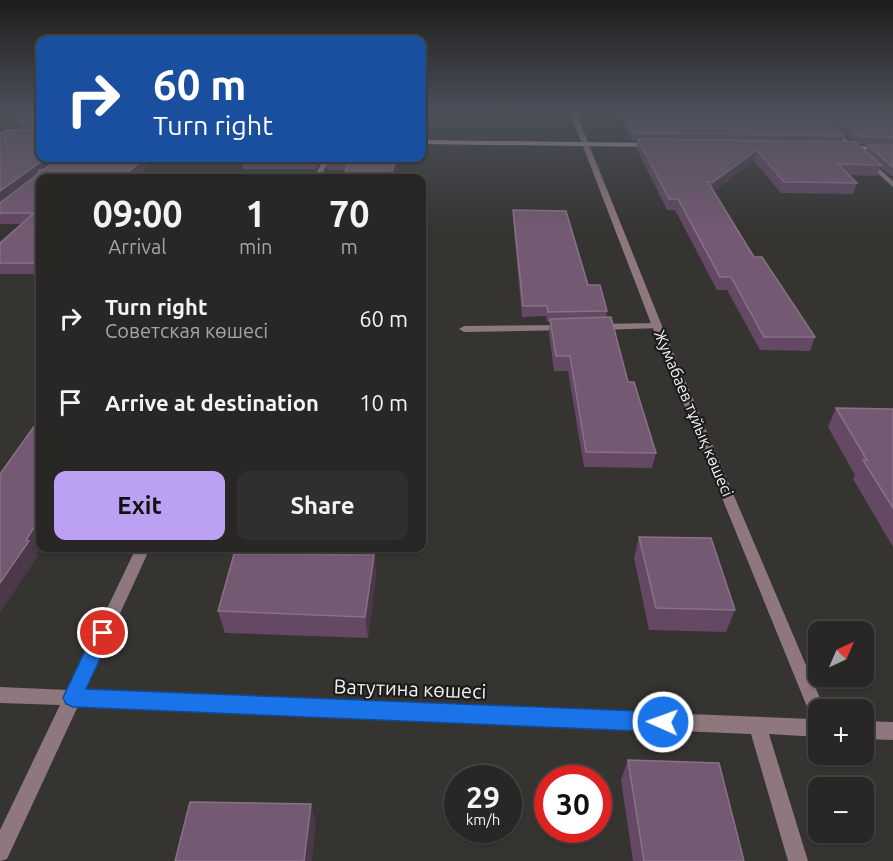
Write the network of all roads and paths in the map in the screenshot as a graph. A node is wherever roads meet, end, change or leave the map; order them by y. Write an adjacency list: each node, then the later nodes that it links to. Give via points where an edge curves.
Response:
1 (587, 150): 4 (street, Жумабаев тұйық көшесі)
2 (854, 150): 3 (street)
3 (893, 185)
4 (657, 326): 6 (street); 11 (street, Жумабаев тұйық көшесі)
5 (578, 327): 7 (street)
6 (589, 327)
7 (464, 329)
8 (141, 552): 10 (street)
9 (0, 695): 10 (street, Ватутина көшесі)
10 (73, 698): 12 (street, Ватутина көшесі); 16 (street)
11 (812, 699)
12 (758, 726): 13 (street, Ватутина көшесі); 17 (street)
13 (808, 728)
14 (874, 730): 15 (street)
15 (893, 731)
16 (0, 852)
17 (798, 861)

